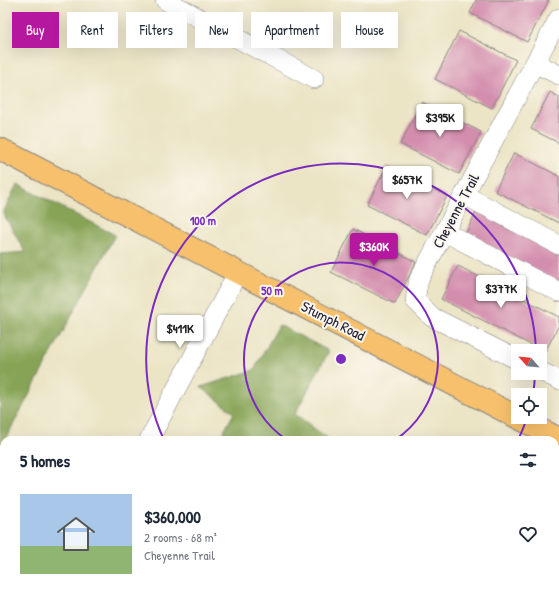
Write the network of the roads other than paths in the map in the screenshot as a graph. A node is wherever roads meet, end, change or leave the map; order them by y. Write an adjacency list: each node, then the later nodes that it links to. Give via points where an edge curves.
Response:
1 (165, 0): 5 (street)
2 (558, 23): 3 (street, Cheyenne Trail)
3 (535, 62): 4 (street); 7 (street, Cheyenne Trail)
4 (559, 75)
5 (314, 79)
6 (0, 149): 10 (main road, Stumph Road)
7 (464, 195): 8 (street, Cheyenne Trail); 9 (street)
8 (445, 232): 11 (street); 12 (street, Cheyenne Trail, via 419,279 415,300 432,317)
9 (559, 244)
10 (238, 272): 15 (street); 16 (main road, Stumph Road)
11 (559, 292)
12 (511, 356)
13 (547, 374): 14 (street)
14 (559, 380)
15 (150, 436)
16 (547, 436)

